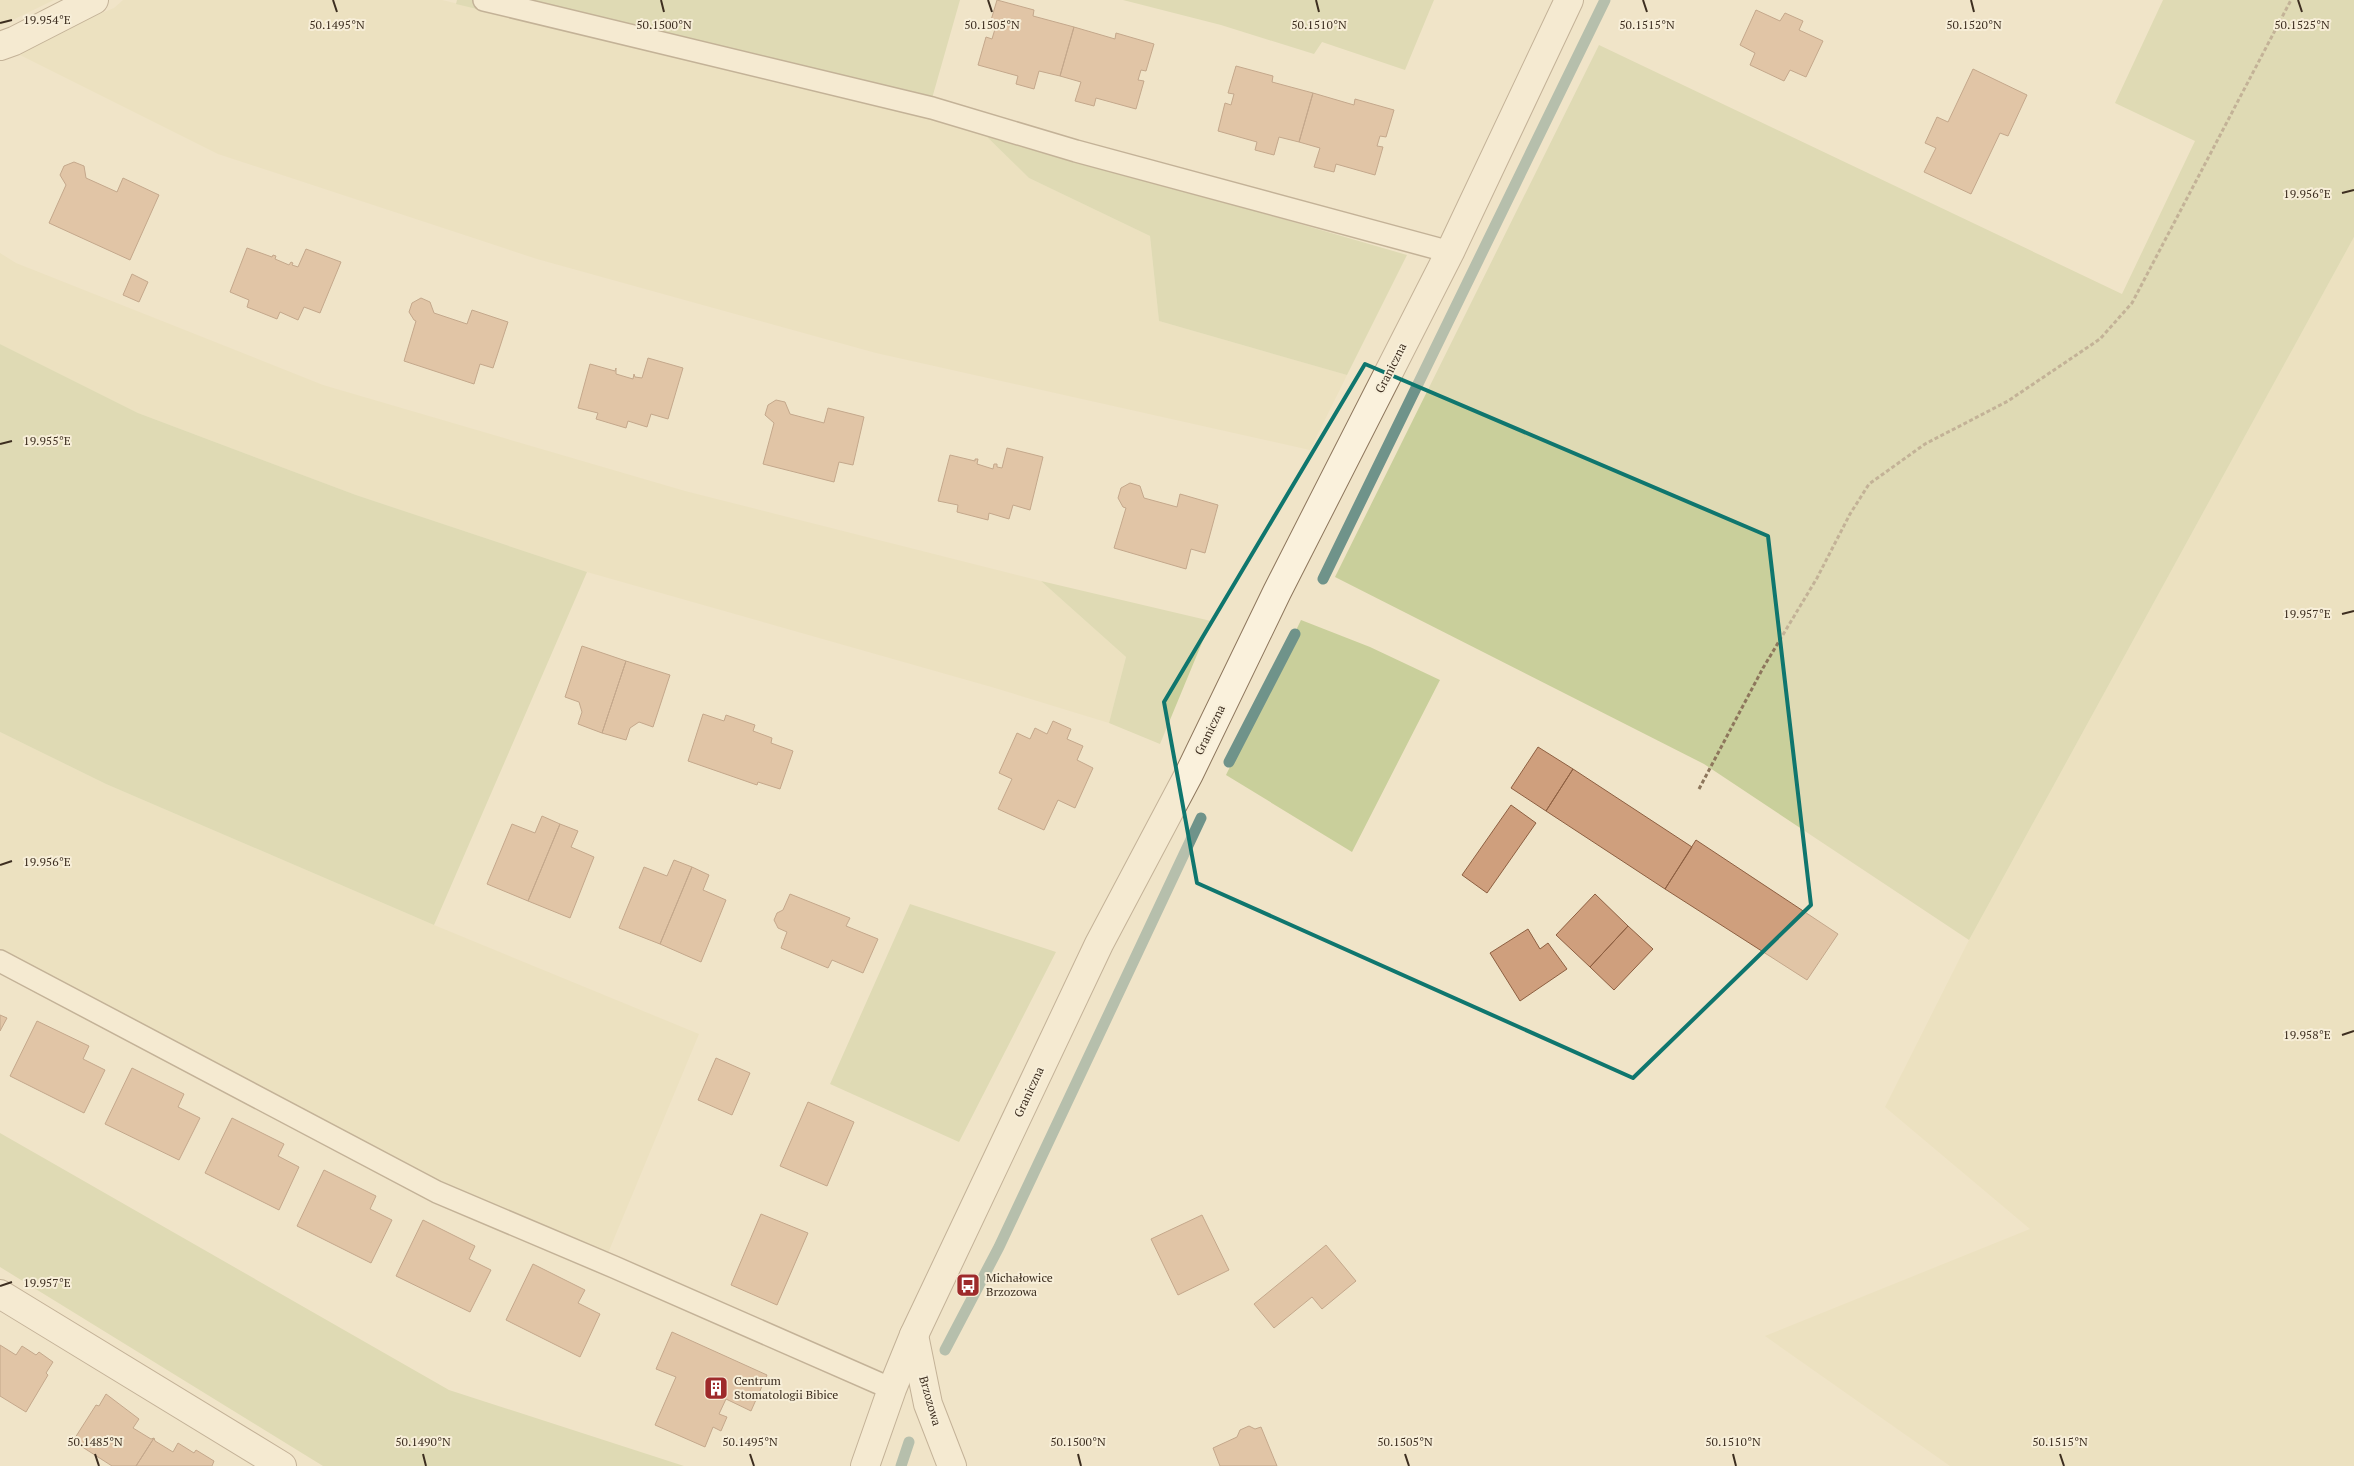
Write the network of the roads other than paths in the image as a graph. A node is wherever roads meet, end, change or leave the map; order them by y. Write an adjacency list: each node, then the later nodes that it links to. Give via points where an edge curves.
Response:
1 (94, 0): 4 (street)
2 (484, 0): 5 (lane, via 932,108 1076,151)
3 (1570, 0): 5 (street, Graniczna)
4 (0, 46)
5 (1450, 252): 8 (street, Graniczna, via 1099,944)
6 (0, 961): 9 (lane, via 437,1192)
7 (0, 1294): 10 (street)
8 (914, 1335): 9 (street, Graniczna); 12 (street, Brzozowa, via 928,1404)
9 (892, 1389): 11 (street, Graniczna)
10 (282, 1466)
11 (865, 1466)
12 (952, 1466)

